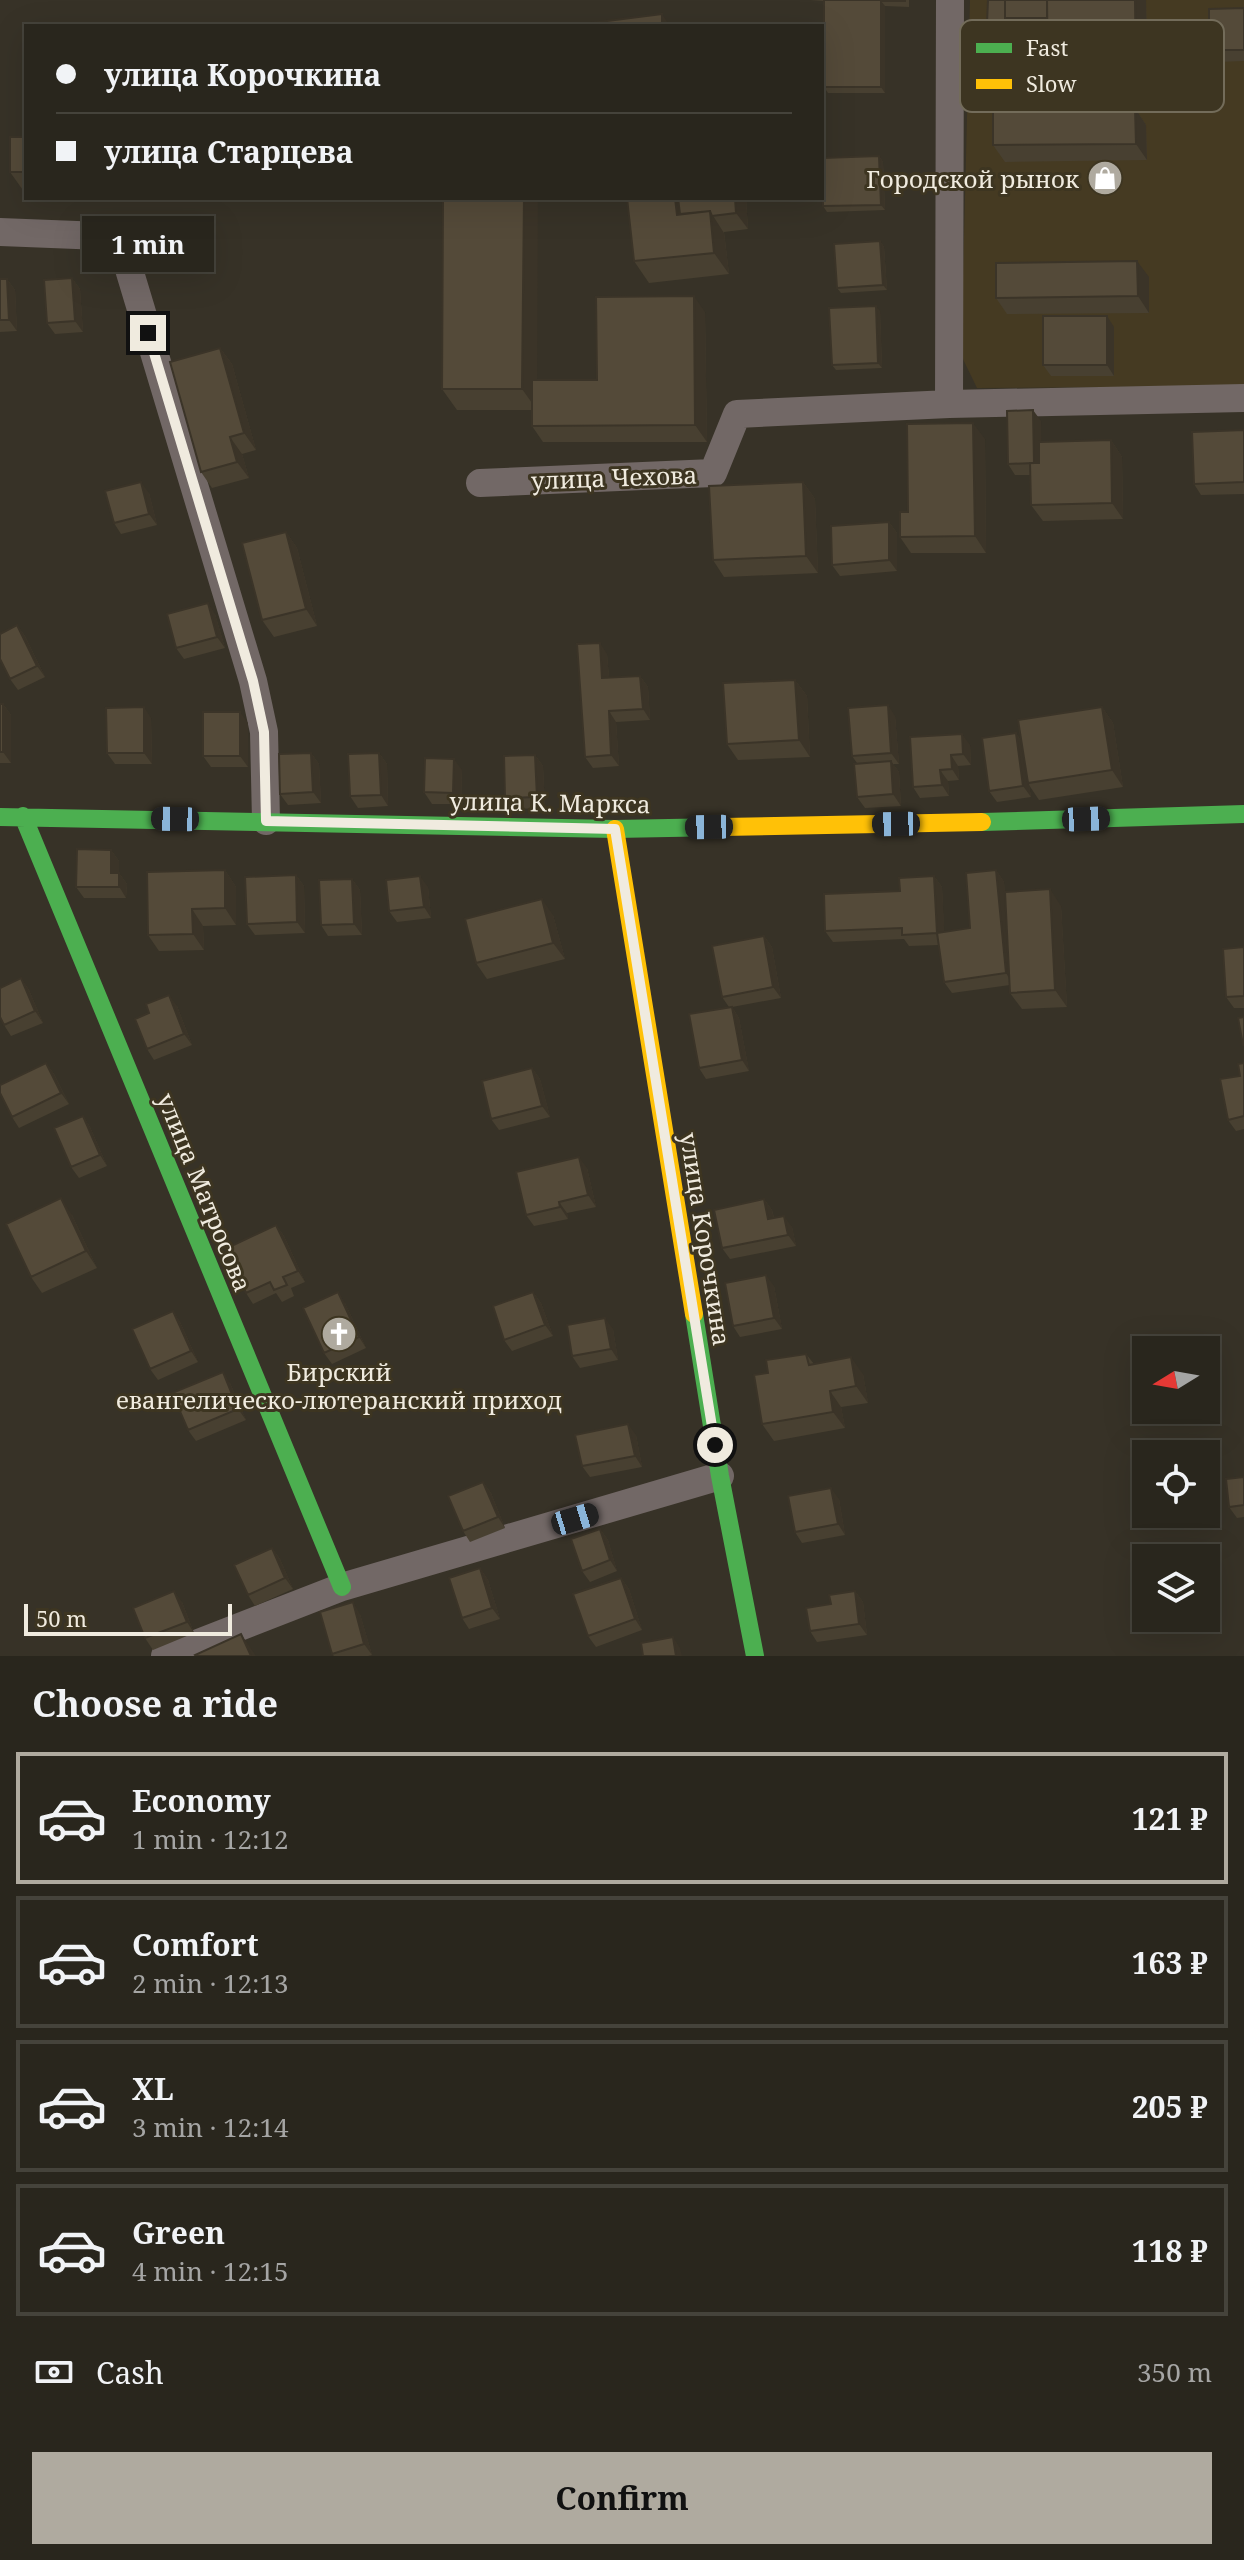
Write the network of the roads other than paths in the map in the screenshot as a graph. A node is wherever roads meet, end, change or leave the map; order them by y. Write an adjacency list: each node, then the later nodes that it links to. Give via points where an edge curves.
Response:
1 (950, 0): 4 (street)
2 (0, 232): 9 (street, via 102,236 122,246 253,681 264,732)
3 (1244, 398): 4 (street, улица Чехова)
4 (949, 404): 5 (street, улица Чехова, via 737,414 713,473)
5 (480, 483)
6 (1244, 814): 10 (street, улица К. Маркса)
7 (23, 816): 8 (street, улица К. Маркса); 9 (street, улица К. Маркса); 12 (street, улица Матросова)
8 (0, 817)
9 (266, 821): 10 (street, улица К. Маркса)
10 (615, 829): 11 (street, улица Корочкина)
11 (720, 1476): 12 (street); 14 (street, улица Корочкина)
12 (342, 1587): 13 (street)
13 (165, 1656)
14 (755, 1656)

